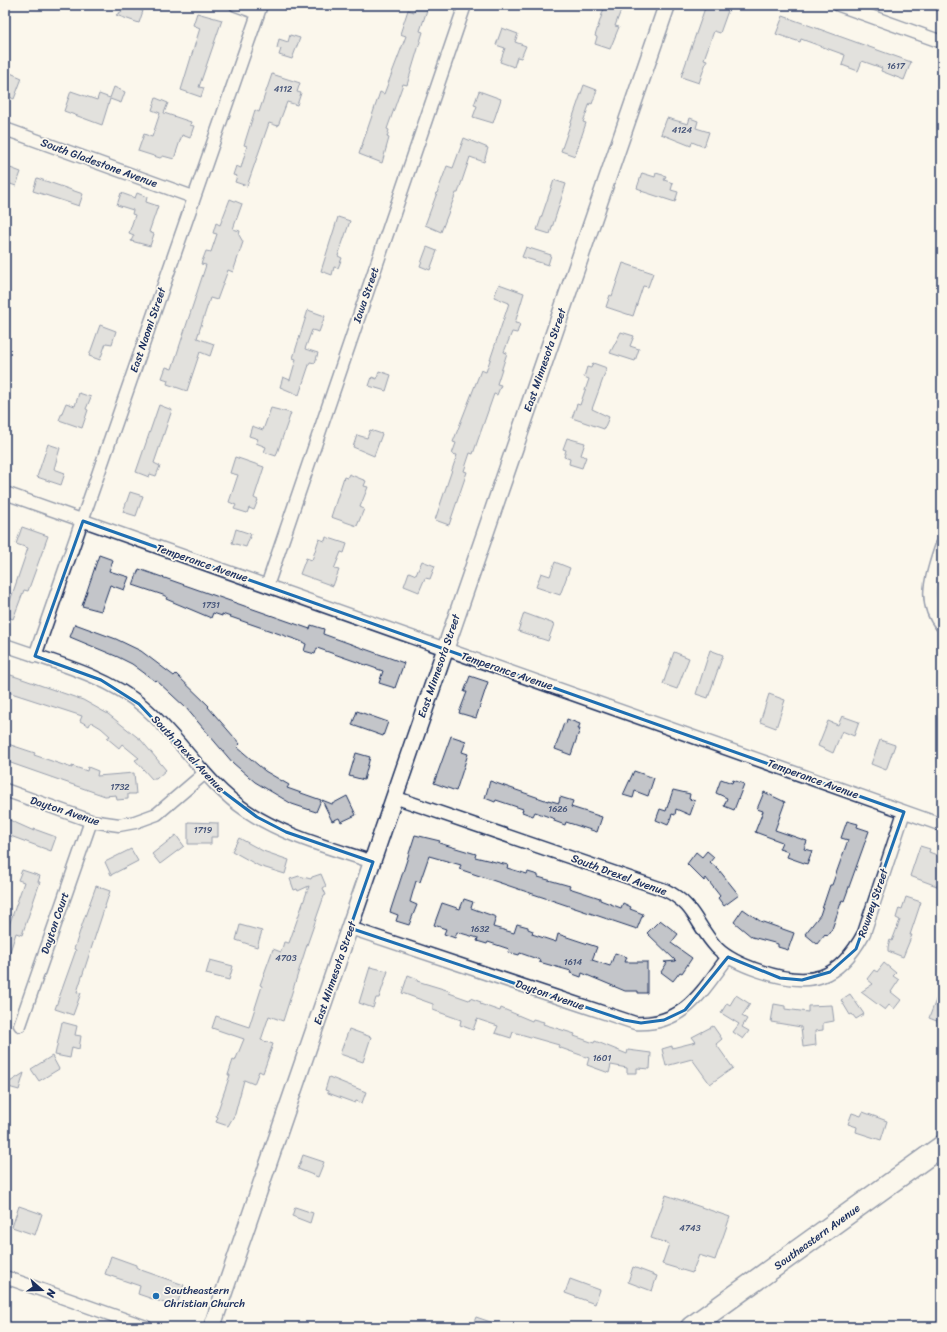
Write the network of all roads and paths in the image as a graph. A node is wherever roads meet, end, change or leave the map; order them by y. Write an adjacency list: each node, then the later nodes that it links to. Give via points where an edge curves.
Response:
1 (236, 5): 5 (street)
2 (465, 5): 12 (street, Iowa Street)
3 (667, 5): 15 (street, East Minnesota Street)
4 (839, 5): 6 (street)
5 (260, 9): 8 (street, East Naomi Street)
6 (942, 42)
7 (5, 129): 8 (street, South Gladestone Avenue)
8 (193, 197): 10 (street, East Naomi Street)
9 (5, 493): 10 (street, Temperance Avenue)
10 (83, 521): 12 (street, Temperance Avenue); 16 (street, East Naomi Street)
11 (942, 545): 13 (street, via 930,582 931,603)
12 (267, 586): 15 (street, Temperance Avenue)
13 (940, 624)
14 (5, 645): 16 (street, South Drexel Avenue)
15 (445, 649): 19 (street, East Minnesota Street); 20 (street, Temperance Avenue)
16 (35, 656): 17 (street, South Drexel Avenue, via 91,676 130,697 156,718)
17 (205, 773): 21 (street, Dayton Avenue, via 152,817 119,825); 23 (street, South Drexel Avenue, via 225,794 266,823)
18 (5, 790): 21 (street, Dayton Avenue)
19 (394, 797): 23 (street, East Minnesota Street); 25 (street, South Drexel Avenue, via 670,892 690,908 711,941)
20 (904, 812): 22 (street, Temperance Avenue); 26 (street, Rowney Street, via 859,944 840,966)
21 (91, 820): 27 (street, Dayton Court)
22 (942, 825)
23 (373, 862): 24 (street, East Minnesota Street)
24 (350, 928): 25 (street, Dayton Avenue, via 635,1023 659,1022 685,1010); 31 (street, East Minnesota Street)
25 (728, 957): 26 (street, South Drexel Avenue, via 784,979 802,980)
26 (819, 976)
27 (20, 1025)
28 (942, 1146): 32 (main road, Southeastern Avenue)
29 (5, 1277): 30 (street)
30 (146, 1327)
31 (212, 1327)
32 (691, 1327)

